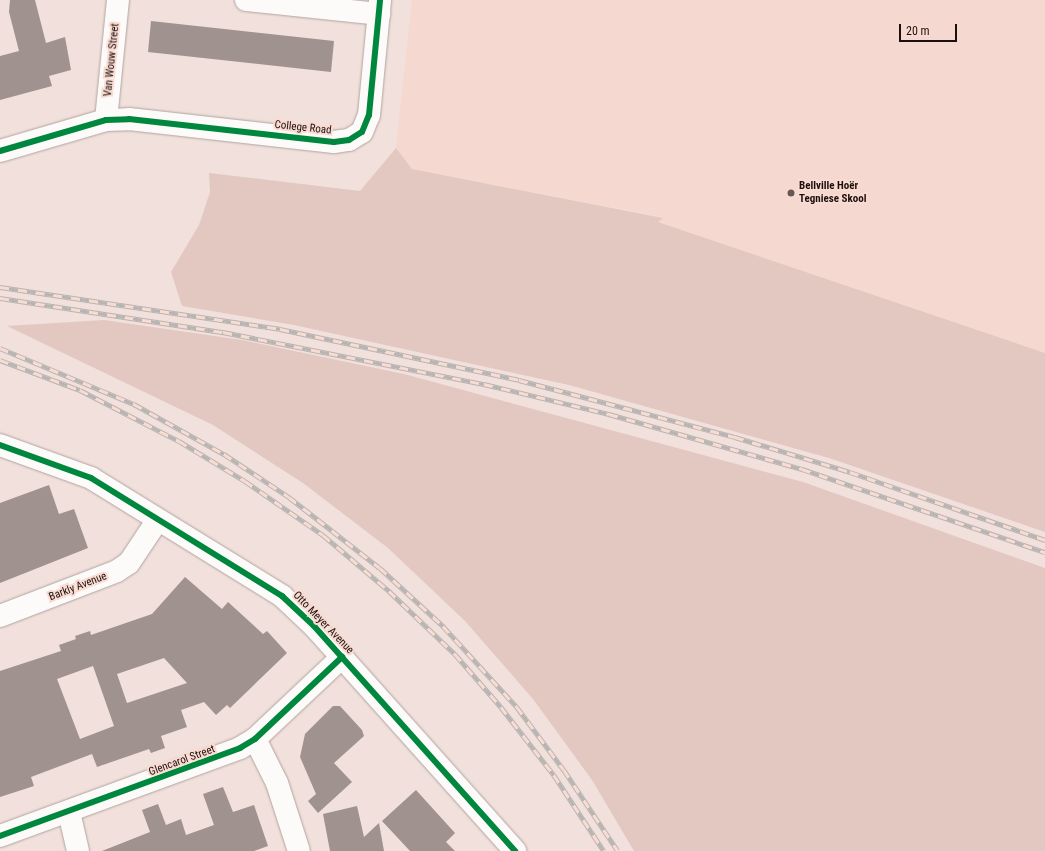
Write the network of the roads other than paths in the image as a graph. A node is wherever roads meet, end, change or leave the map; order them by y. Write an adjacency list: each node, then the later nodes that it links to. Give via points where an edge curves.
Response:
1 (118, 0): 4 (street, Van Wouw Street)
2 (246, 0): 3 (street)
3 (380, 7): 4 (street, College Road, via 369,116 362,132 349,140 334,142 128,119)
4 (106, 120): 5 (street, College Road)
5 (0, 151)
6 (0, 445): 7 (street, Otto Meyer Avenue, via 91,478)
7 (157, 521): 8 (street, Barkly Avenue, via 129,563 117,571); 9 (street, Otto Meyer Avenue, via 282,596)
8 (0, 616)
9 (342, 657): 10 (street, Glencarol Street); 15 (street, Otto Meyer Avenue)
10 (255, 739): 11 (street, Glencarol Street, via 224,756); 14 (street, via 277,783)
11 (69, 812): 12 (street, Glencarol Street); 13 (street)
12 (0, 836)
13 (78, 851)
14 (299, 851)
15 (515, 851)

